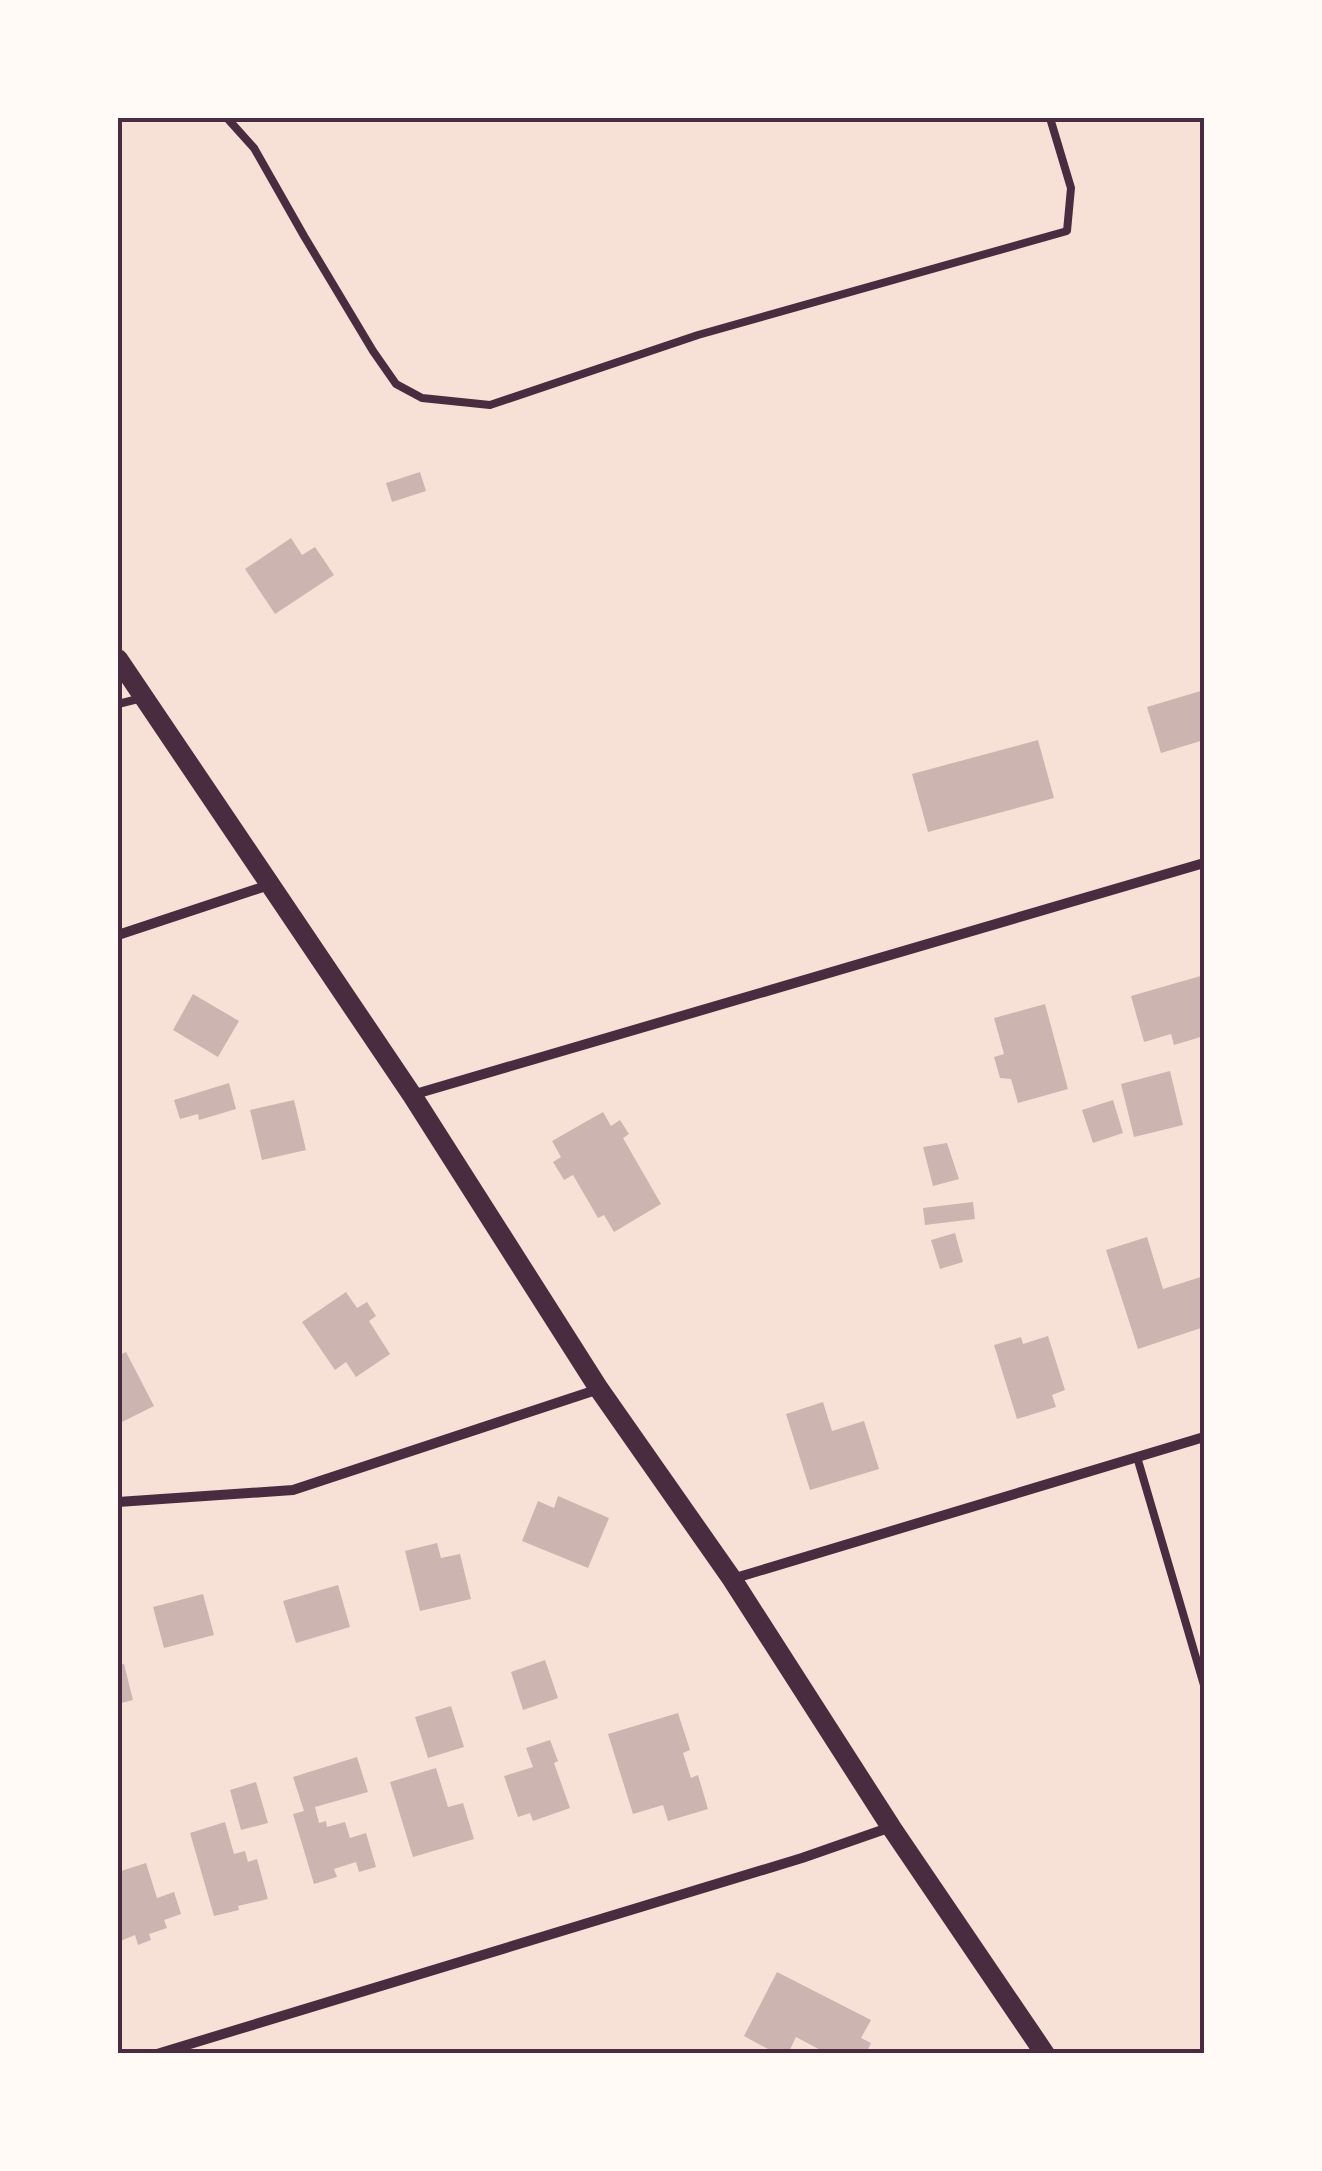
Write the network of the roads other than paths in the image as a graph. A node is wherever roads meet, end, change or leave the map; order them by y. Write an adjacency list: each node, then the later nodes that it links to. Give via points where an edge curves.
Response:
1 (227, 118): 2 (lane, via 254,148 396,384 422,398 490,404 698,334 1067,231 1071,188)
2 (1050, 118)
3 (118, 658): 4 (main road)
4 (144, 697): 5 (lane); 7 (main road)
5 (118, 704)
6 (1204, 863): 9 (street)
7 (269, 885): 8 (street); 9 (main road)
8 (118, 935)
9 (412, 1095): 10 (main road)
10 (599, 1389): 13 (street, via 294,1490); 14 (main road)
11 (1204, 1437): 12 (street)
12 (1137, 1457): 14 (street); 15 (lane)
13 (118, 1502)
14 (732, 1579): 16 (main road)
15 (1204, 1685)
16 (891, 1827): 17 (street); 18 (main road)
17 (157, 2054)
18 (1045, 2054)

